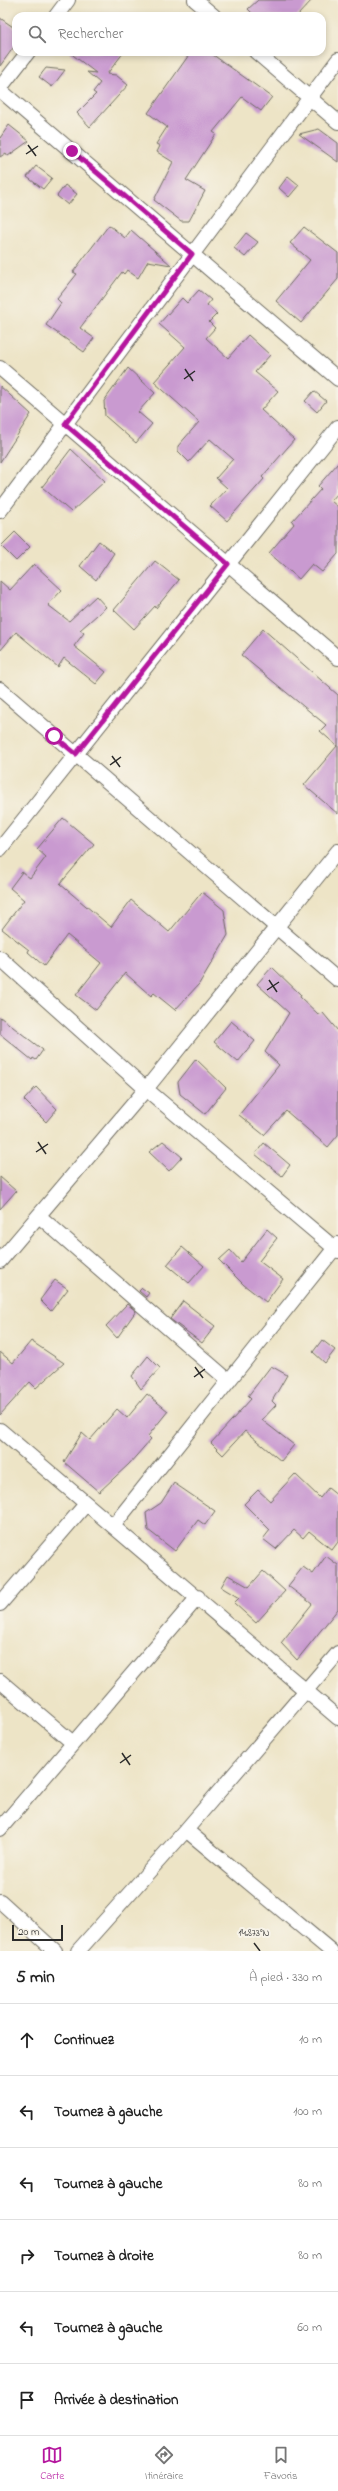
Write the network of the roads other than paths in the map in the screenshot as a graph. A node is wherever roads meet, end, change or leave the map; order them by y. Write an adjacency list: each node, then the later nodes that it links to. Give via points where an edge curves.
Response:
1 (68, 0): 3 (street)
2 (195, 0): 4 (street)
3 (59, 12)
4 (209, 12)
5 (25, 56): 8 (street)
6 (261, 56): 9 (street)
7 (338, 60): 9 (street)
8 (0, 89): 11 (street)
9 (310, 98): 10 (street); 11 (street)
10 (338, 122)
11 (192, 254): 13 (street); 14 (street)
12 (0, 368): 14 (street)
13 (338, 379)
14 (65, 424): 16 (street); 17 (street)
15 (338, 427): 17 (street)
16 (0, 511)
17 (228, 564): 18 (street); 20 (street)
18 (338, 658)
19 (0, 689): 20 (street)
20 (76, 754): 21 (street); 23 (street)
21 (0, 848)
22 (338, 851): 23 (street)
23 (277, 927): 25 (street); 26 (street)
24 (0, 958): 26 (street)
25 (338, 980)
26 (146, 1089): 27 (street); 28 (street)
27 (39, 1216): 29 (street); 30 (street)
28 (337, 1248): 30 (street)
29 (0, 1259)
30 (229, 1381): 33 (street)
31 (0, 1430): 32 (street)
32 (86, 1504): 33 (street); 35 (street)
33 (113, 1526): 34 (street)
34 (198, 1597): 38 (street); 40 (street)
35 (0, 1604)
36 (338, 1653): 38 (street)
37 (0, 1681): 40 (street)
38 (306, 1691): 39 (street); 42 (street)
39 (338, 1718)
40 (73, 1743): 41 (street)
41 (0, 1829)
42 (186, 1830): 45 (street); 46 (street)
43 (0, 1901): 44 (street)
44 (55, 1951)
45 (78, 1951)
46 (331, 1951)

